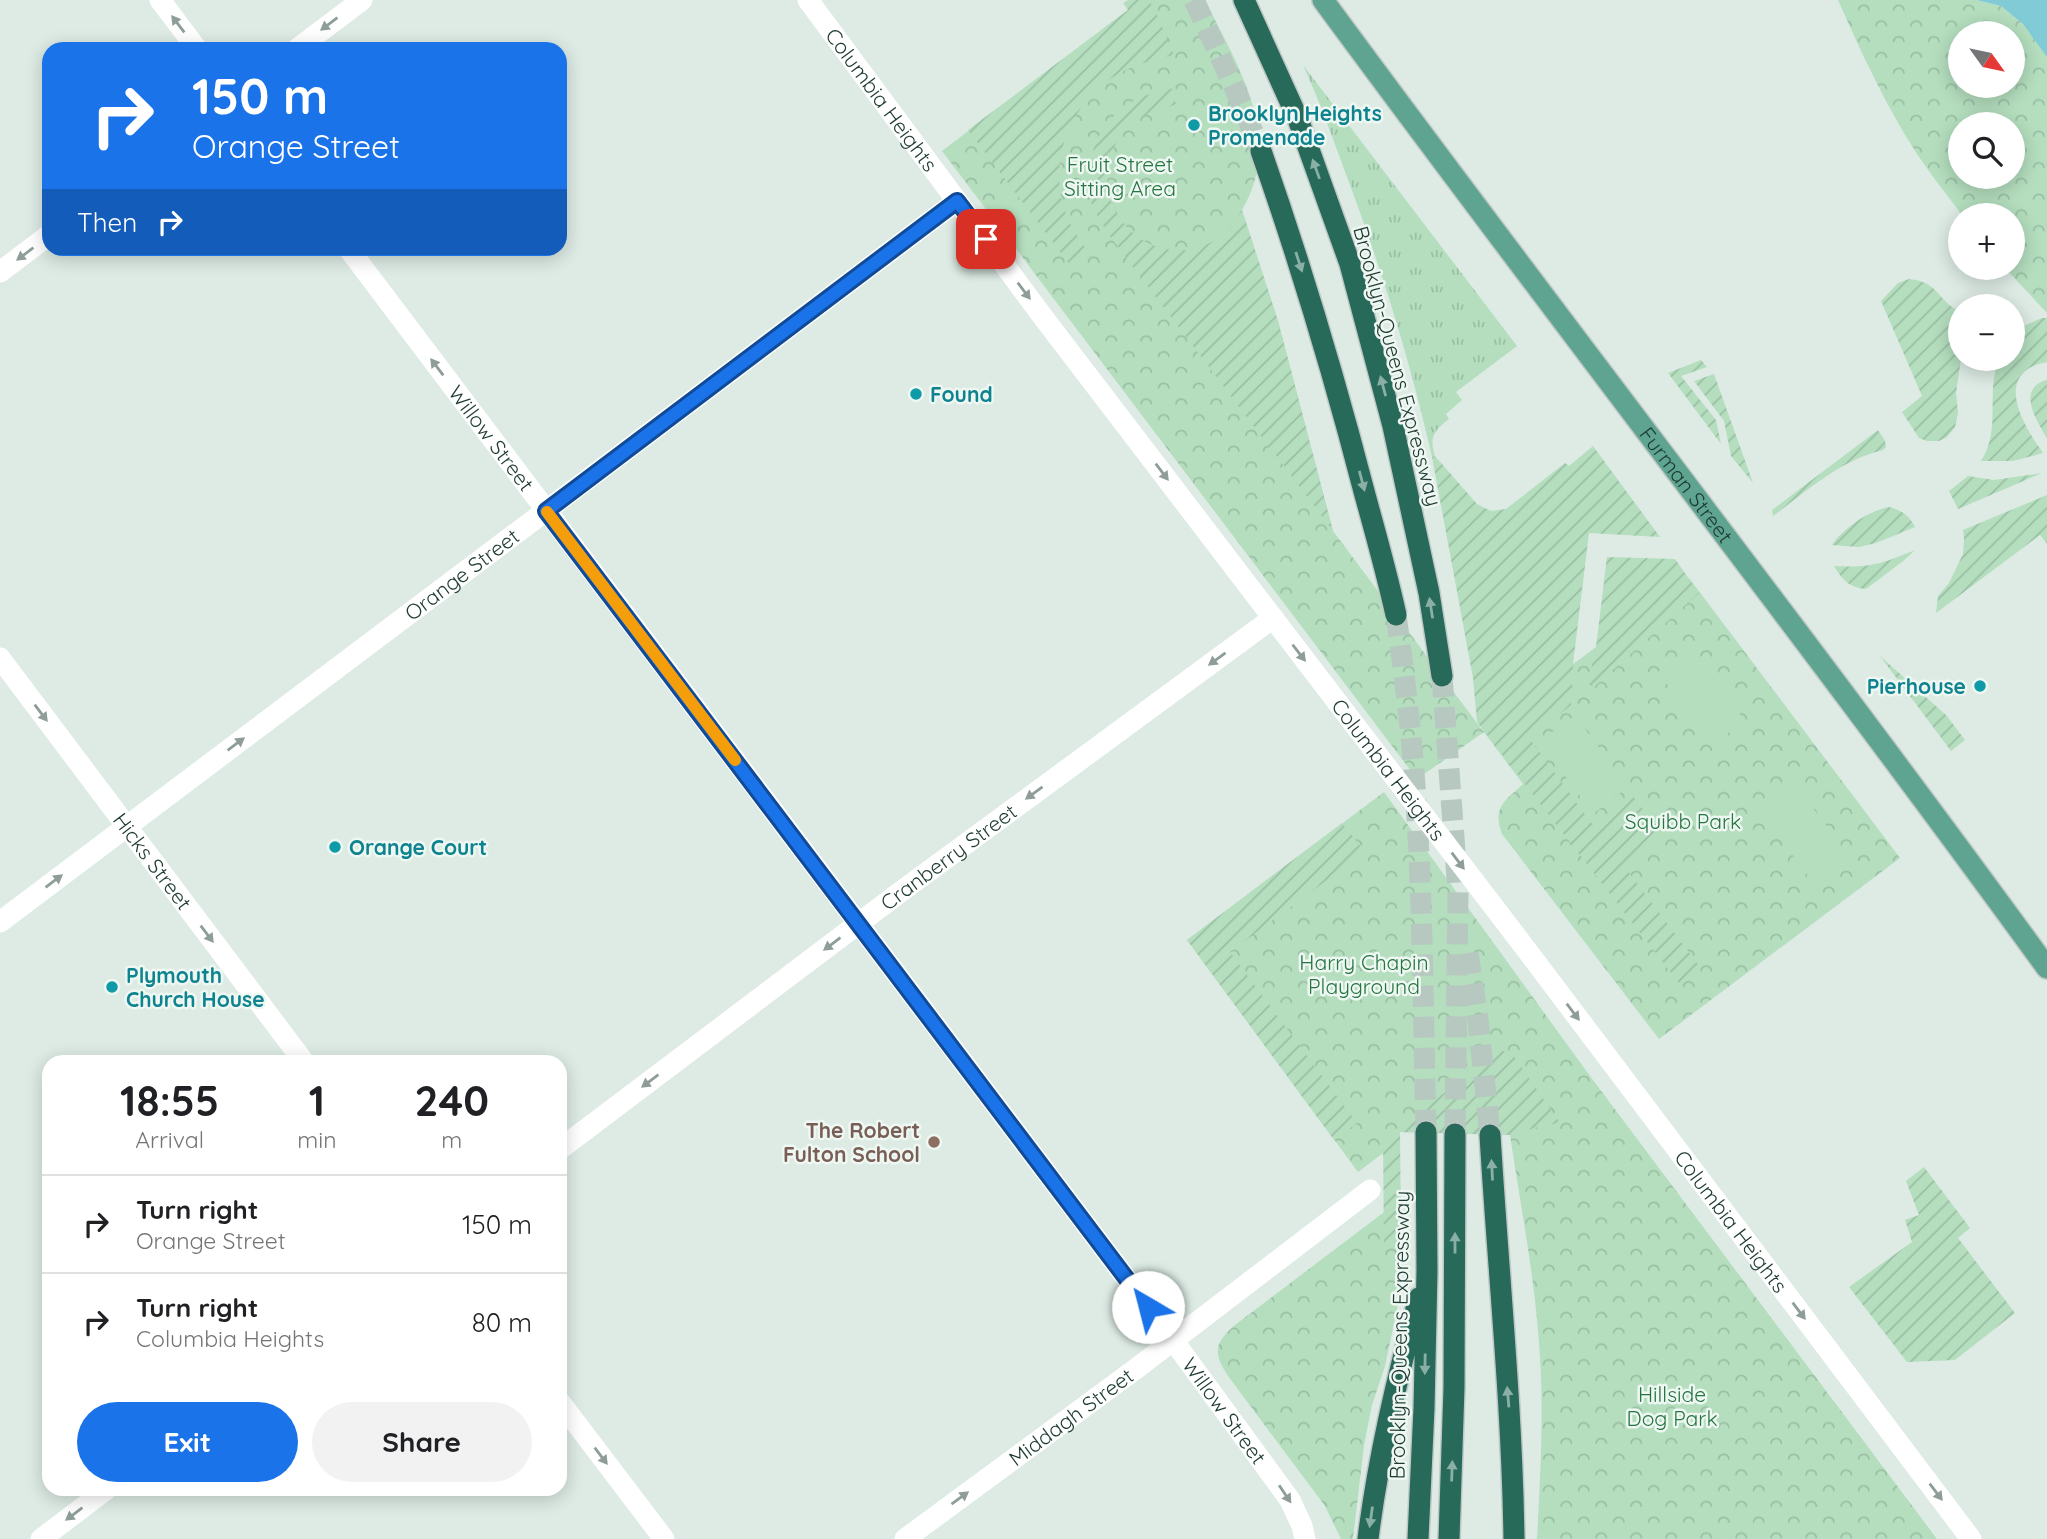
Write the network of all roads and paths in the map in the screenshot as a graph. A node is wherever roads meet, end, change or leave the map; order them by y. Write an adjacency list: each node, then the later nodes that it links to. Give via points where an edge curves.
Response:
1 (160, 0): 6 (street, one-way to 1)
2 (362, 0): 7 (street, one-way to 7)
3 (808, 0): 9 (street, Columbia Heights)
4 (1244, 0): 17 (highway, Brooklyn-Queens Expressway, one-way to 4, via 1393,426 1350,264 1298,119)
5 (1323, 0): 21 (main road, Furman Street)
6 (192, 42)
7 (306, 42)
8 (1261, 151): 14 (highway, one-way to 14, bridge, via 1313,305)
9 (957, 201): 13 (street, Orange Street); 15 (street, Columbia Heights, one-way to 15)
10 (42, 240): 12 (street, one-way to 12)
11 (354, 256): 13 (street, Willow Street, one-way to 11)
12 (0, 272)
13 (546, 511): 18 (street, Orange Street, one-way to 13); 20 (street, Willow Street)
14 (1396, 615)
15 (1273, 618): 20 (street, Cranberry Street, one-way to 20); 40 (street, Columbia Heights, one-way to 40)
16 (0, 658): 18 (street, Hicks Street, one-way to 18)
17 (1442, 676)
18 (127, 826): 19 (street, Orange Street, one-way to 18); 22 (street, Hicks Street, one-way to 22)
19 (0, 922)
20 (858, 924): 26 (street, Cranberry Street, one-way to 26); 29 (street, Willow Street)
21 (2047, 968)
22 (299, 1055)
23 (1426, 1132): 28 (highway, Brooklyn-Queens Expressway)
24 (1455, 1134): 38 (highway, one-way to 24)
25 (1490, 1135): 39 (highway, one-way to 25)
26 (567, 1144)
27 (1370, 1190): 29 (street, Middagh Street)
28 (1427, 1271): 36 (highway, one-way to 36, via 1381,1457); 37 (highway, Brooklyn-Queens Expressway, one-way to 37)
29 (1173, 1340): 34 (street, Middagh Street, one-way to 29); 35 (street, Willow Street, one-way to 35, via 1290,1500)
30 (567, 1411): 33 (street, one-way to 33)
31 (98, 1496): 32 (street, one-way to 32)
32 (41, 1539)
33 (664, 1539)
34 (905, 1539)
35 (1305, 1539)
36 (1368, 1539)
37 (1418, 1539)
38 (1449, 1539)
39 (1514, 1539)
40 (1971, 1539)

